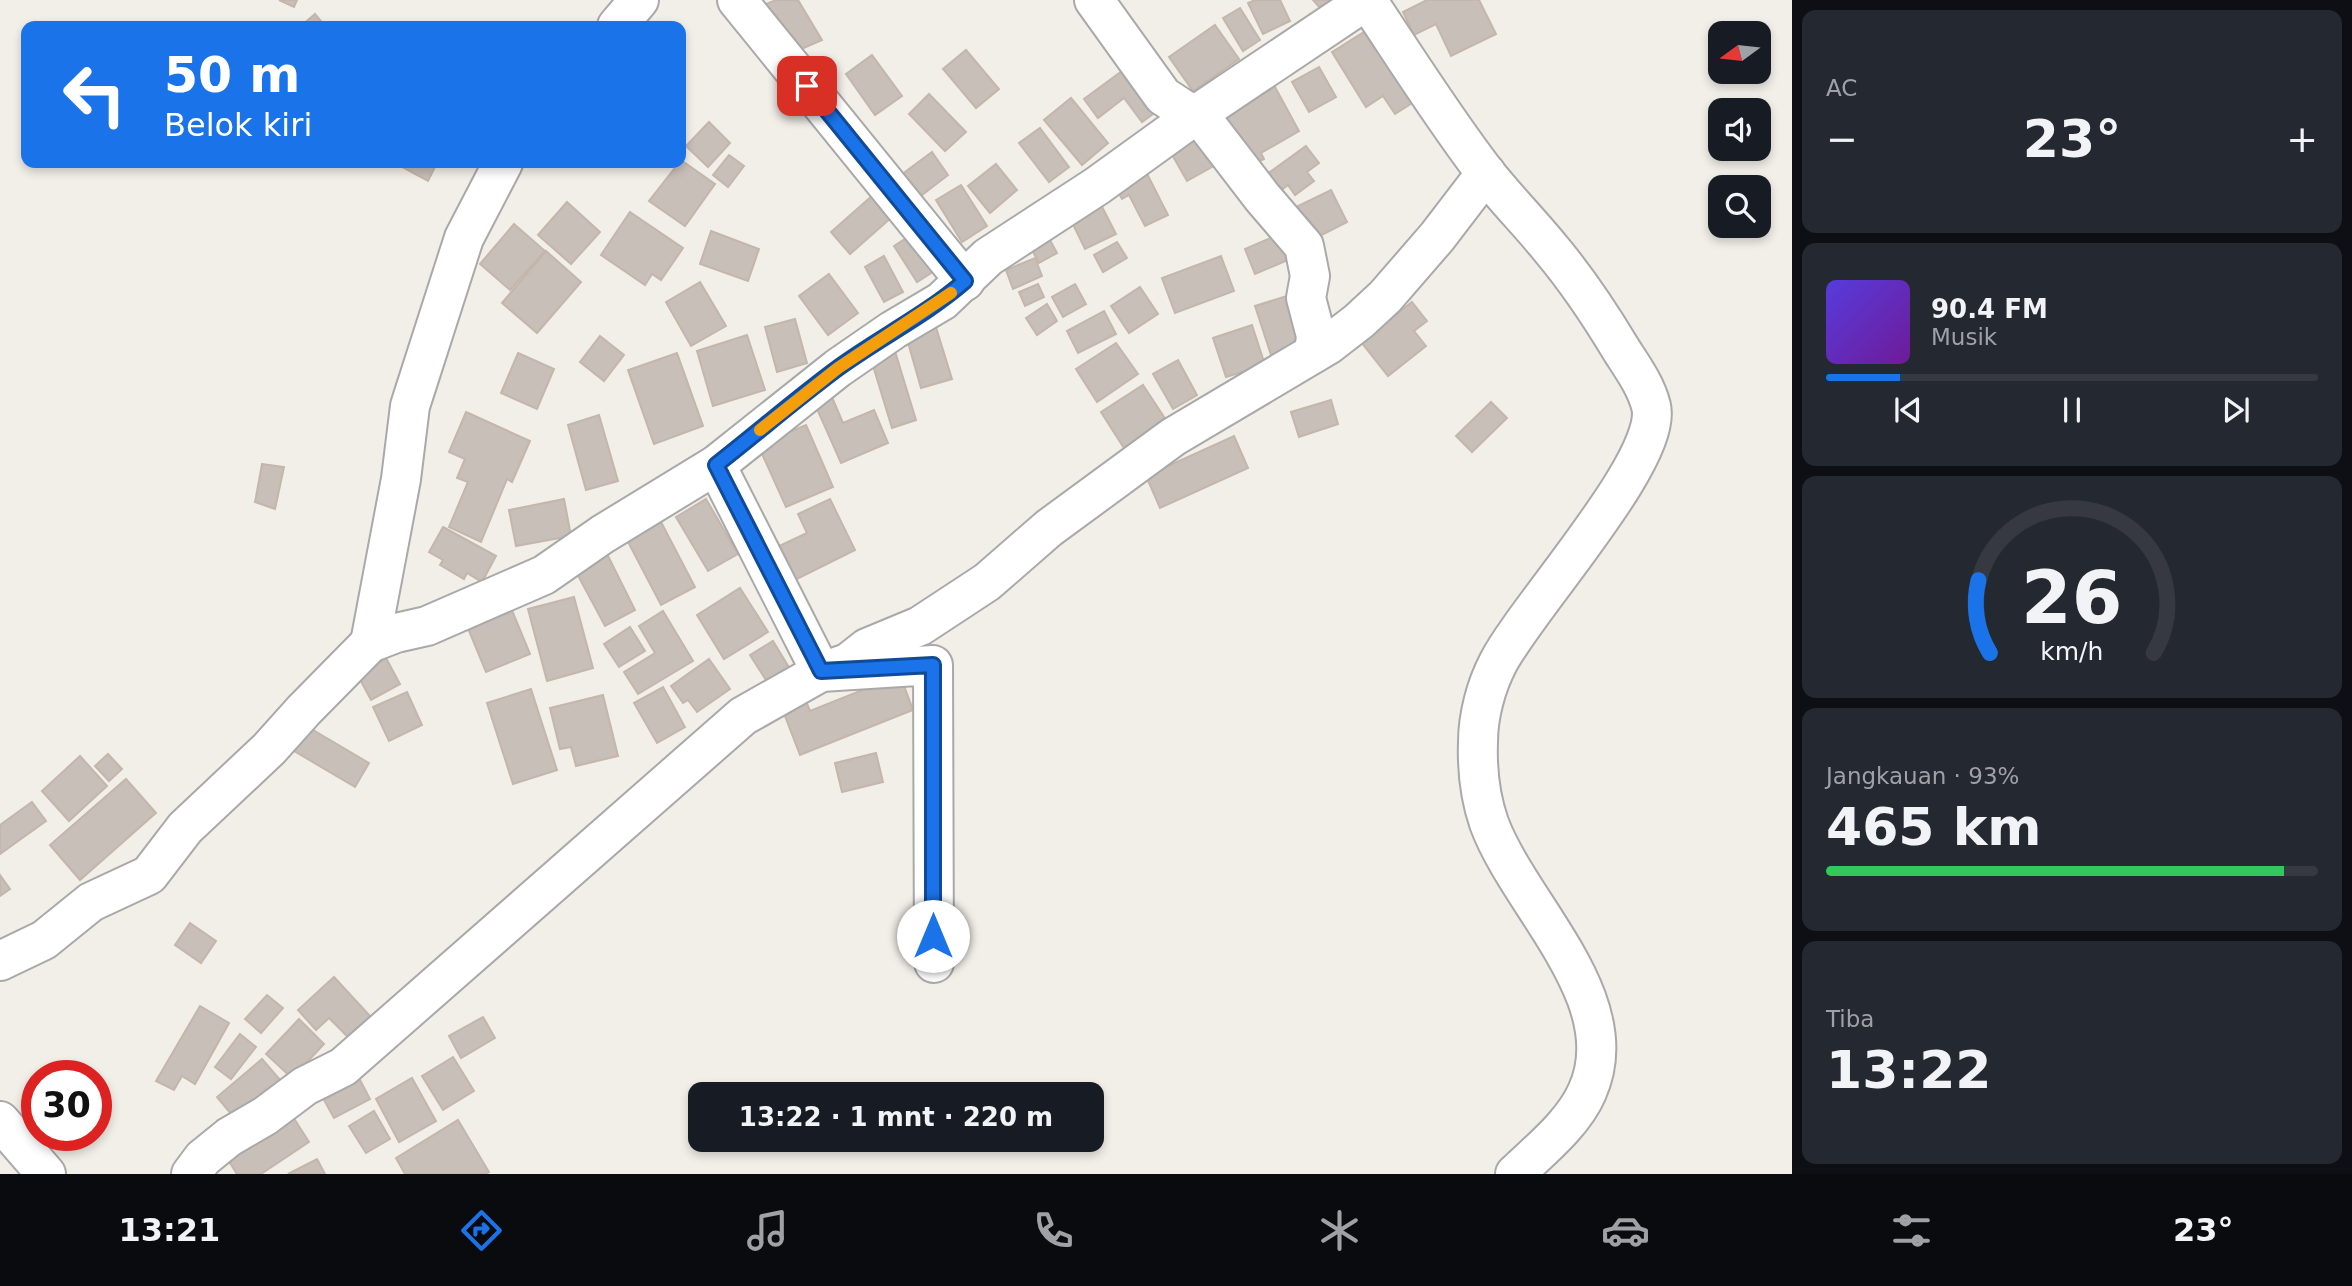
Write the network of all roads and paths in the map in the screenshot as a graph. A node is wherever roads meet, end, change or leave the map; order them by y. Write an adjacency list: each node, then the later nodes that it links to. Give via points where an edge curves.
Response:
1 (639, 0): 5 (street)
2 (737, 0): 9 (street)
3 (1094, 0): 6 (street, via 1163,96)
4 (1367, 0): 6 (street); 8 (street)
5 (621, 21)
6 (1194, 116): 9 (street, via 988,257); 10 (street, via 1206,124 1304,246 1310,276 1306,298 1316,335)
7 (500, 168): 12 (street, via 464,238 410,406)
8 (1486, 173): 10 (street, via 1385,297); 19 (street, via 1554,252 1605,323 1646,389 1652,409 1651,430 1639,458 1498,663 1478,720 1477,773 1489,824 1573,969 1594,1016 1597,1056 1588,1091 1571,1118)
9 (965, 281): 11 (street, via 942,301 838,368)
10 (1314, 353): 13 (street, via 1172,437 1049,527 987,582 920,626 867,648 848,663)
11 (716, 465): 12 (street, via 544,575 427,626); 13 (street)
12 (370, 643): 14 (street, via 269,749 185,828 149,875 91,902 44,940)
13 (821, 671): 15 (street, via 933,665); 18 (street, via 743,716 343,1067 305,1086 229,1137)
14 (0, 961)
15 (934, 963)
16 (0, 1121): 17 (street)
17 (46, 1174)
18 (191, 1174)
19 (1515, 1174)

